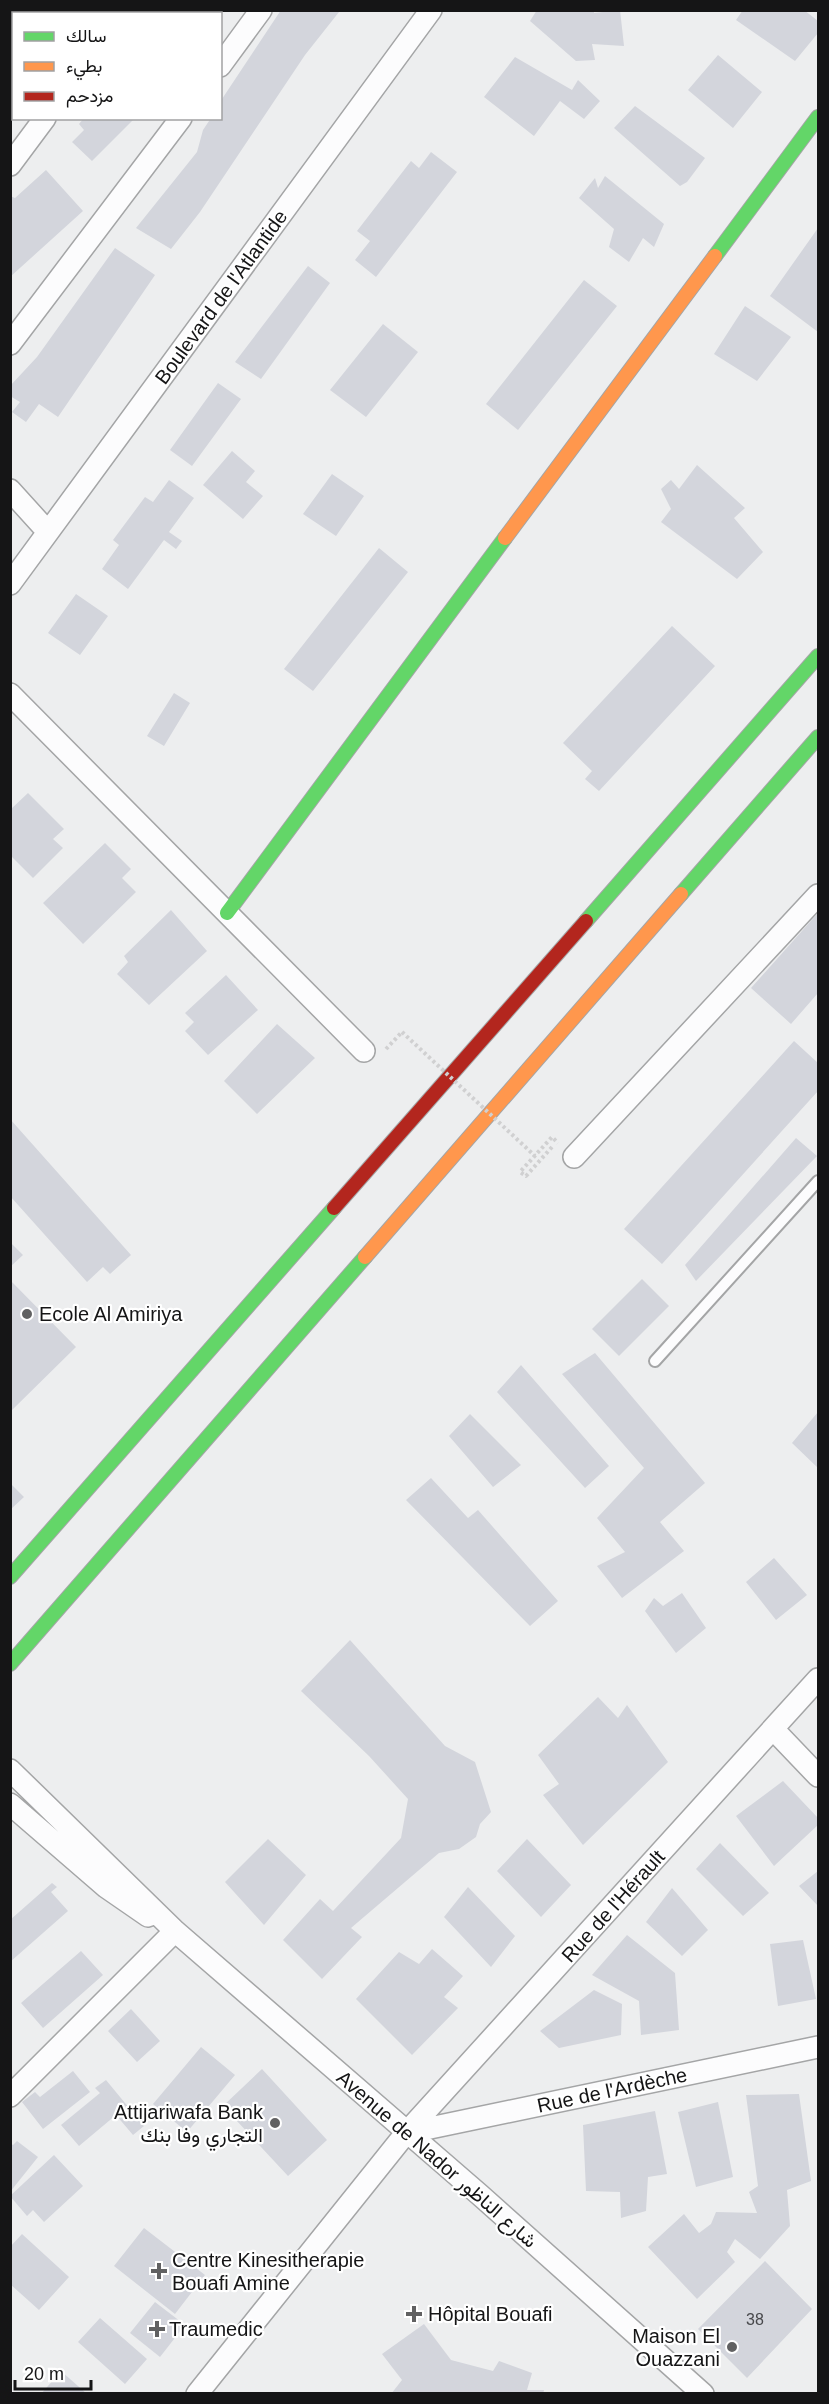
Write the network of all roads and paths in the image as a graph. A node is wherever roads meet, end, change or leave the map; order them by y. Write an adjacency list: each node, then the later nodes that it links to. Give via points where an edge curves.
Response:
1 (261, 10): 3 (street)
2 (431, 10): 10 (street, Boulevard de l'Atlantide)
3 (222, 63)
4 (819, 117): 16 (main road)
5 (44, 120): 7 (street)
6 (178, 120): 8 (street)
7 (10, 165)
8 (10, 344)
9 (10, 490): 10 (street)
10 (48, 532): 11 (street, Boulevard de l'Atlantide)
11 (10, 584)
12 (819, 656): 25 (main road)
13 (10, 694): 16 (street)
14 (819, 737): 26 (main road)
15 (819, 895): 22 (street)
16 (227, 913): 18 (street)
17 (402, 1032): 21 (path, bridge)
18 (364, 1051)
19 (552, 1137): 21 (path)
20 (557, 1142): 21 (path, via 526,1176 520,1172)
21 (535, 1156)
22 (574, 1157)
23 (819, 1181): 24 (lane)
24 (654, 1361)
25 (10, 1577)
26 (10, 1664)
27 (819, 1679): 28 (street, Rue de l'Hérault)
28 (774, 1730): 30 (street); 35 (street, Rue de l'Hérault)
29 (10, 1770): 32 (street, Avenue de Nador شارع الناظور)
30 (819, 1776)
31 (14, 1806): 32 (street, Avenue de Nador شارع الناظور, via 114,1893)
32 (173, 1928): 34 (street); 35 (street, Avenue de Nador شارع الناظور)
33 (819, 2047): 35 (street, Rue de l'Ardèche)
34 (10, 2096)
35 (406, 2133): 36 (street, Rue de l'Hérault); 37 (street, Avenue de Nador شارع الناظور)
36 (197, 2394)
37 (703, 2394)

